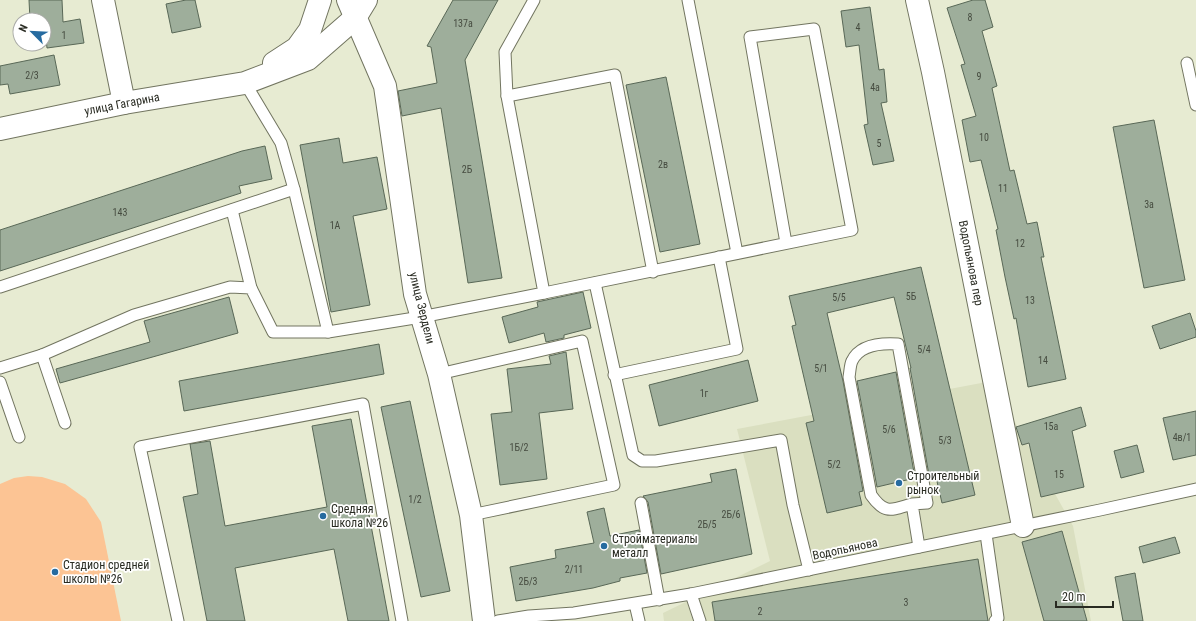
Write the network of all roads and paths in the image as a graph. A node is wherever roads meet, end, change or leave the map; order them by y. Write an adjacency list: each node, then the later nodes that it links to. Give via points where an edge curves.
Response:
1 (103, 0): 10 (street)
2 (320, 0): 8 (street, улица Гагарина, via 310,30 297,48)
3 (534, 0): 9 (lane, via 505,52)
4 (688, 0): 16 (lane)
5 (917, 0): 36 (street, Водопьянова пер)
6 (356, 6): 8 (street, улица Гагарина, via 308,59); 23 (street, улица Зердели, via 385,86 415,294)
7 (1187, 63): 11 (lane)
8 (245, 83): 10 (street, улица Гагарина); 13 (lane, via 281,143)
9 (507, 96): 18 (lane, via 615,75); 22 (lane)
10 (124, 103): 12 (street, улица Гагарина)
11 (1196, 104)
12 (0, 129)
13 (294, 189): 14 (lane); 24 (lane)
14 (232, 210): 20 (lane); 21 (lane)
15 (786, 243): 15 (lane, via 852,230 814,30 750,37); 16 (lane)
16 (737, 253): 17 (lane)
17 (719, 257): 18 (lane); 28 (lane, via 738,349)
18 (653, 272): 19 (lane)
19 (595, 283): 22 (lane); 28 (lane)
20 (0, 287)
21 (251, 288): 24 (lane, via 273,332); 25 (lane, via 230,287 134,315)
22 (544, 293): 23 (lane)
23 (421, 317): 24 (lane); 27 (street, улица Зердели)
24 (328, 332)
25 (42, 355): 26 (lane); 30 (lane)
26 (0, 368)
27 (439, 374): 35 (street, улица Зердели); 35 (lane, via 582,341 614,485)
28 (614, 375): 39 (lane, via 633,455 642,461 656,461 781,440)
29 (0, 382): 31 (lane)
30 (65, 423)
31 (19, 437)
32 (1196, 489): 36 (lane, Водопьянова)
33 (641, 503): 41 (lane)
34 (912, 504): 34 (lane, via 927,503 898,344 881,343 860,351 852,360 848,377 871,495 879,506 892,510); 38 (lane)
35 (471, 515): 47 (street, улица Зердели)
36 (1023, 526): 37 (lane, Водопьянова)
37 (986, 534): 38 (lane, Водопьянова); 51 (lane, via 998,618)
38 (919, 547): 39 (lane, Водопьянова)
39 (809, 570): 40 (lane, Водопьянова)
40 (691, 594): 41 (lane, Водопьянова); 50 (lane)
41 (659, 600): 42 (lane, Водопьянова)
42 (635, 604): 43 (lane, Водопьянова); 49 (lane)
43 (575, 617): 44 (lane, Водопьянова)
44 (529, 618): 48 (lane, Водопьянова)
45 (178, 621): 46 (lane, via 140,447 363,404)
46 (402, 621)
47 (484, 621)
48 (498, 621)
49 (640, 621)
50 (700, 621)
51 (995, 621)

